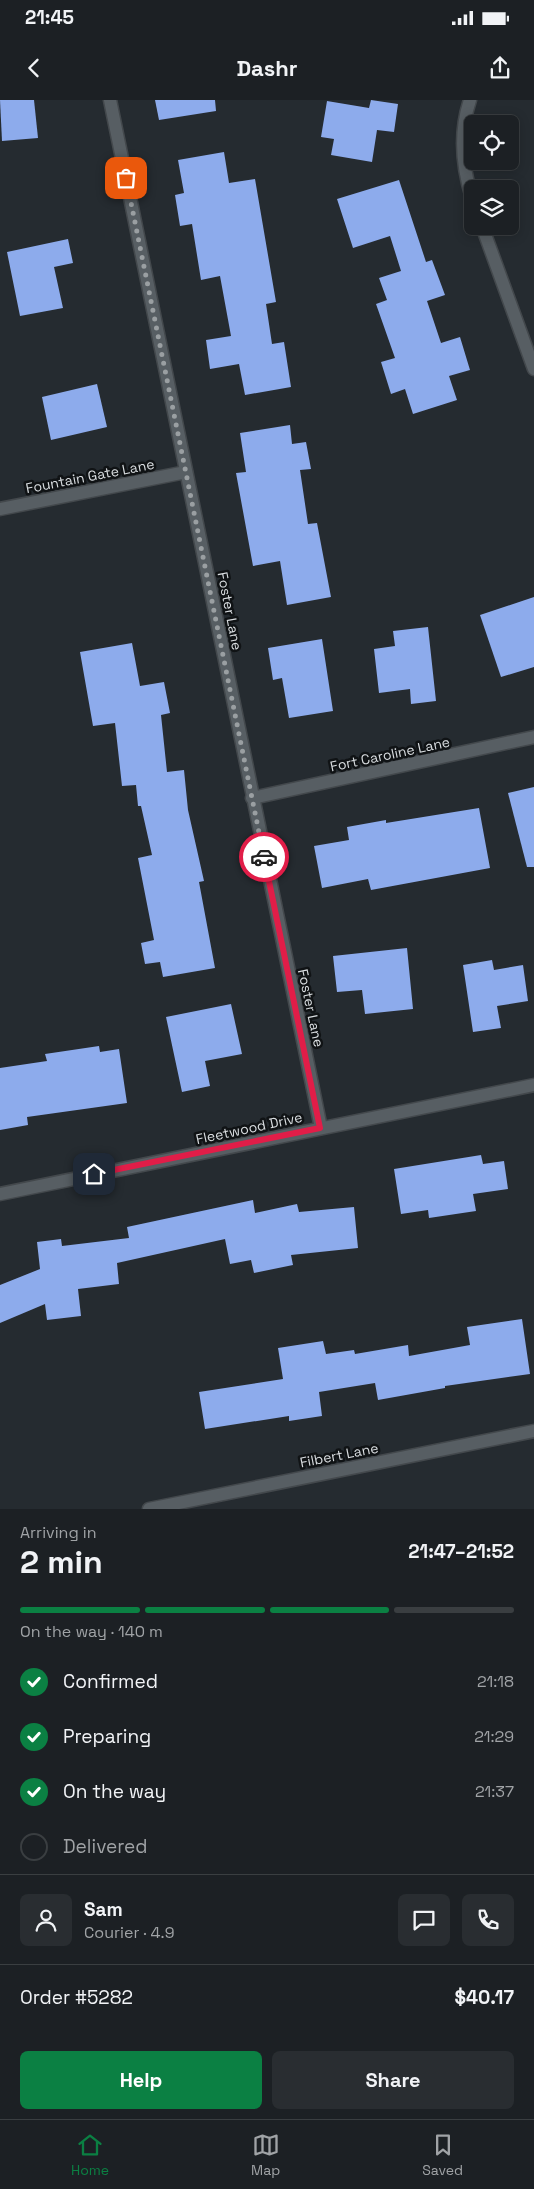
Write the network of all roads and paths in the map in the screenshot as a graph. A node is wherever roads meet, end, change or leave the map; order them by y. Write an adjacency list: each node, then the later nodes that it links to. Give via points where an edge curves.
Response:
1 (110, 100): 6 (street, Foster Lane)
2 (470, 100): 3 (street, via 464,122 463,155)
3 (468, 180)
4 (485, 235): 5 (street)
5 (534, 369)
6 (186, 472): 7 (street, Fountain Gate Lane); 9 (street, Foster Lane)
7 (0, 509)
8 (534, 737): 9 (street, Fort Caroline Lane)
9 (252, 798): 11 (street, Foster Lane)
10 (534, 1085): 11 (street, Fleetwood Drive)
11 (320, 1128): 12 (street, Fleetwood Drive)
12 (0, 1194)
13 (534, 1431): 14 (street, Filbert Lane)
14 (149, 1509)

